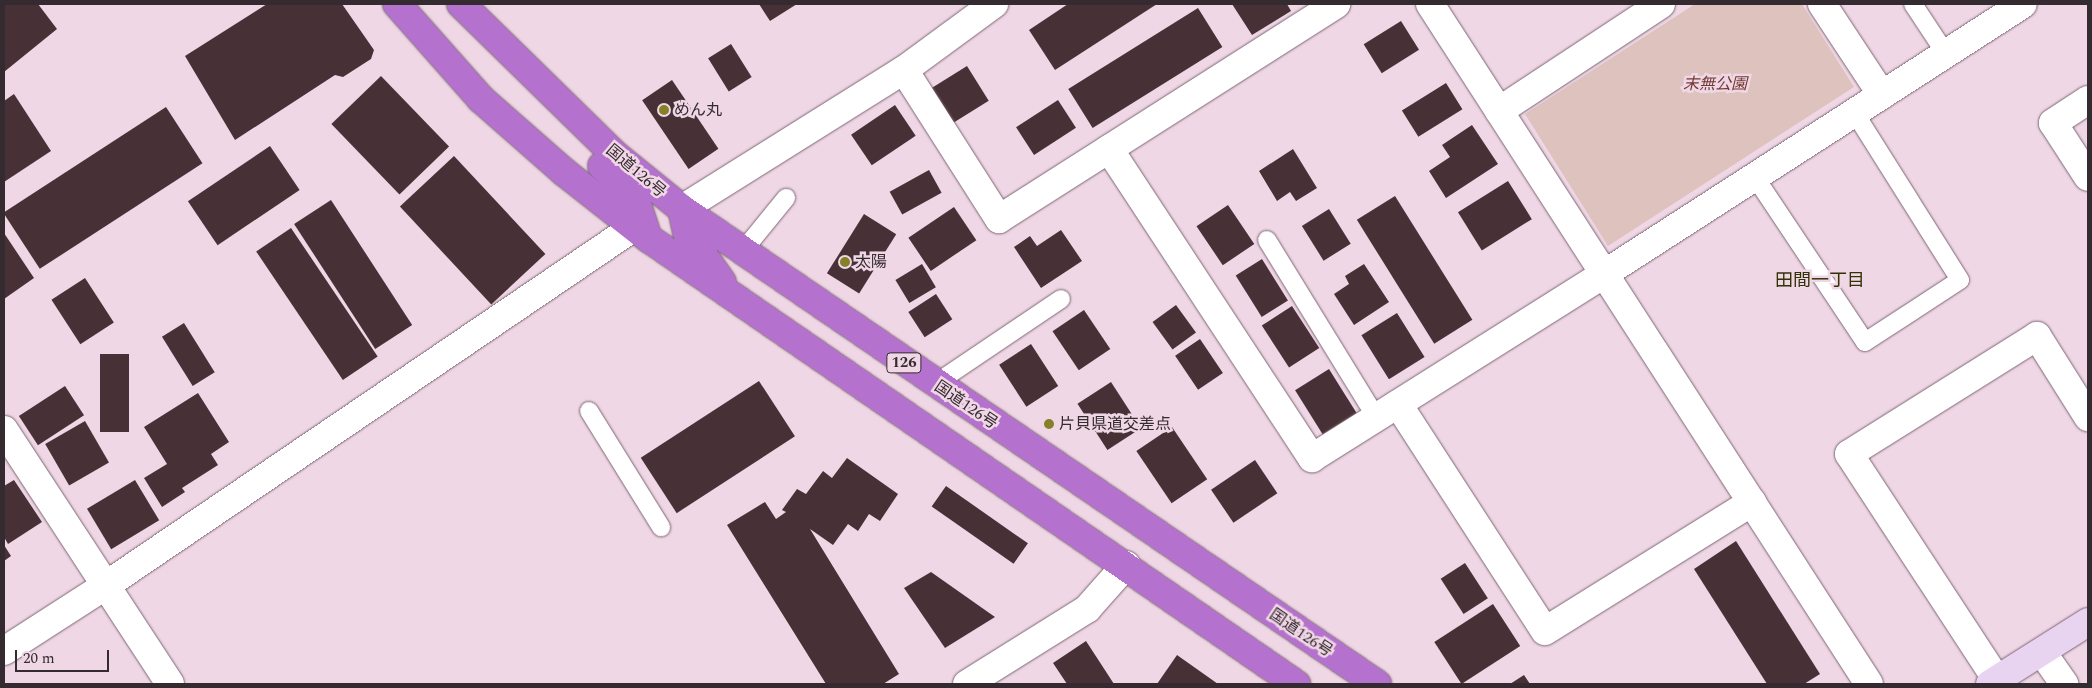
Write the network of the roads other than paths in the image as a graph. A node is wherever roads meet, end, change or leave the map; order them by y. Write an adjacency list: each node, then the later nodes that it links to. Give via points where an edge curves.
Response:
1 (397, 4): 22 (highway, 126, via 481,99)
2 (461, 4): 16 (highway, 国道126号 / 126)
3 (994, 4): 11 (street)
4 (1336, 4): 17 (street)
5 (1430, 4): 14 (street)
6 (1661, 4): 14 (street)
7 (1822, 4): 12 (street)
8 (1913, 4): 10 (lane)
9 (2023, 4): 10 (street)
10 (1946, 54): 12 (street)
11 (904, 70): 17 (street, via 998,219); 21 (street)
12 (1882, 94): 15 (street)
13 (2088, 100): 19 (street, via 2053,123)
14 (1498, 111): 25 (street)
15 (1855, 112): 18 (street); 18 (lane, via 1960,280 1865,342)
16 (586, 127): 21 (highway, 国道126号 / 126); 22 (highway, 126, via 602,166 634,195)
17 (1109, 149): 29 (street, via 1312,458)
18 (1755, 177): 25 (street)
19 (2088, 177)
20 (786, 198): 24 (lane)
21 (682, 209): 24 (highway, 国道126号 / 126); 26 (highway, 126, via 687,232)
22 (641, 232): 26 (highway, 126); 36 (street)
23 (1268, 240): 29 (lane)
24 (742, 252): 28 (highway, 国道126号 / 126)
25 (1604, 274): 29 (street); 33 (street)
26 (731, 296): 35 (highway, 126)
27 (1060, 299): 28 (lane)
28 (935, 384): 44 (highway, 国道126号 / 126)
29 (1387, 410): 33 (street, via 1545,631)
30 (588, 411): 34 (lane)
31 (2088, 418): 40 (street, via 2037,336 1849,454)
32 (4, 430): 36 (street)
33 (1752, 502): 45 (street)
34 (661, 527)
35 (1126, 565): 42 (street, via 1087,609); 43 (highway, 126)
36 (106, 586): 38 (street); 41 (street)
37 (2088, 622): 39 (street)
38 (4, 651)
39 (2042, 652): 40 (street); 46 (street)
40 (1993, 682)
41 (170, 684)
42 (967, 684)
43 (1296, 684)
44 (1377, 684)
45 (1869, 684)
46 (2064, 684)

